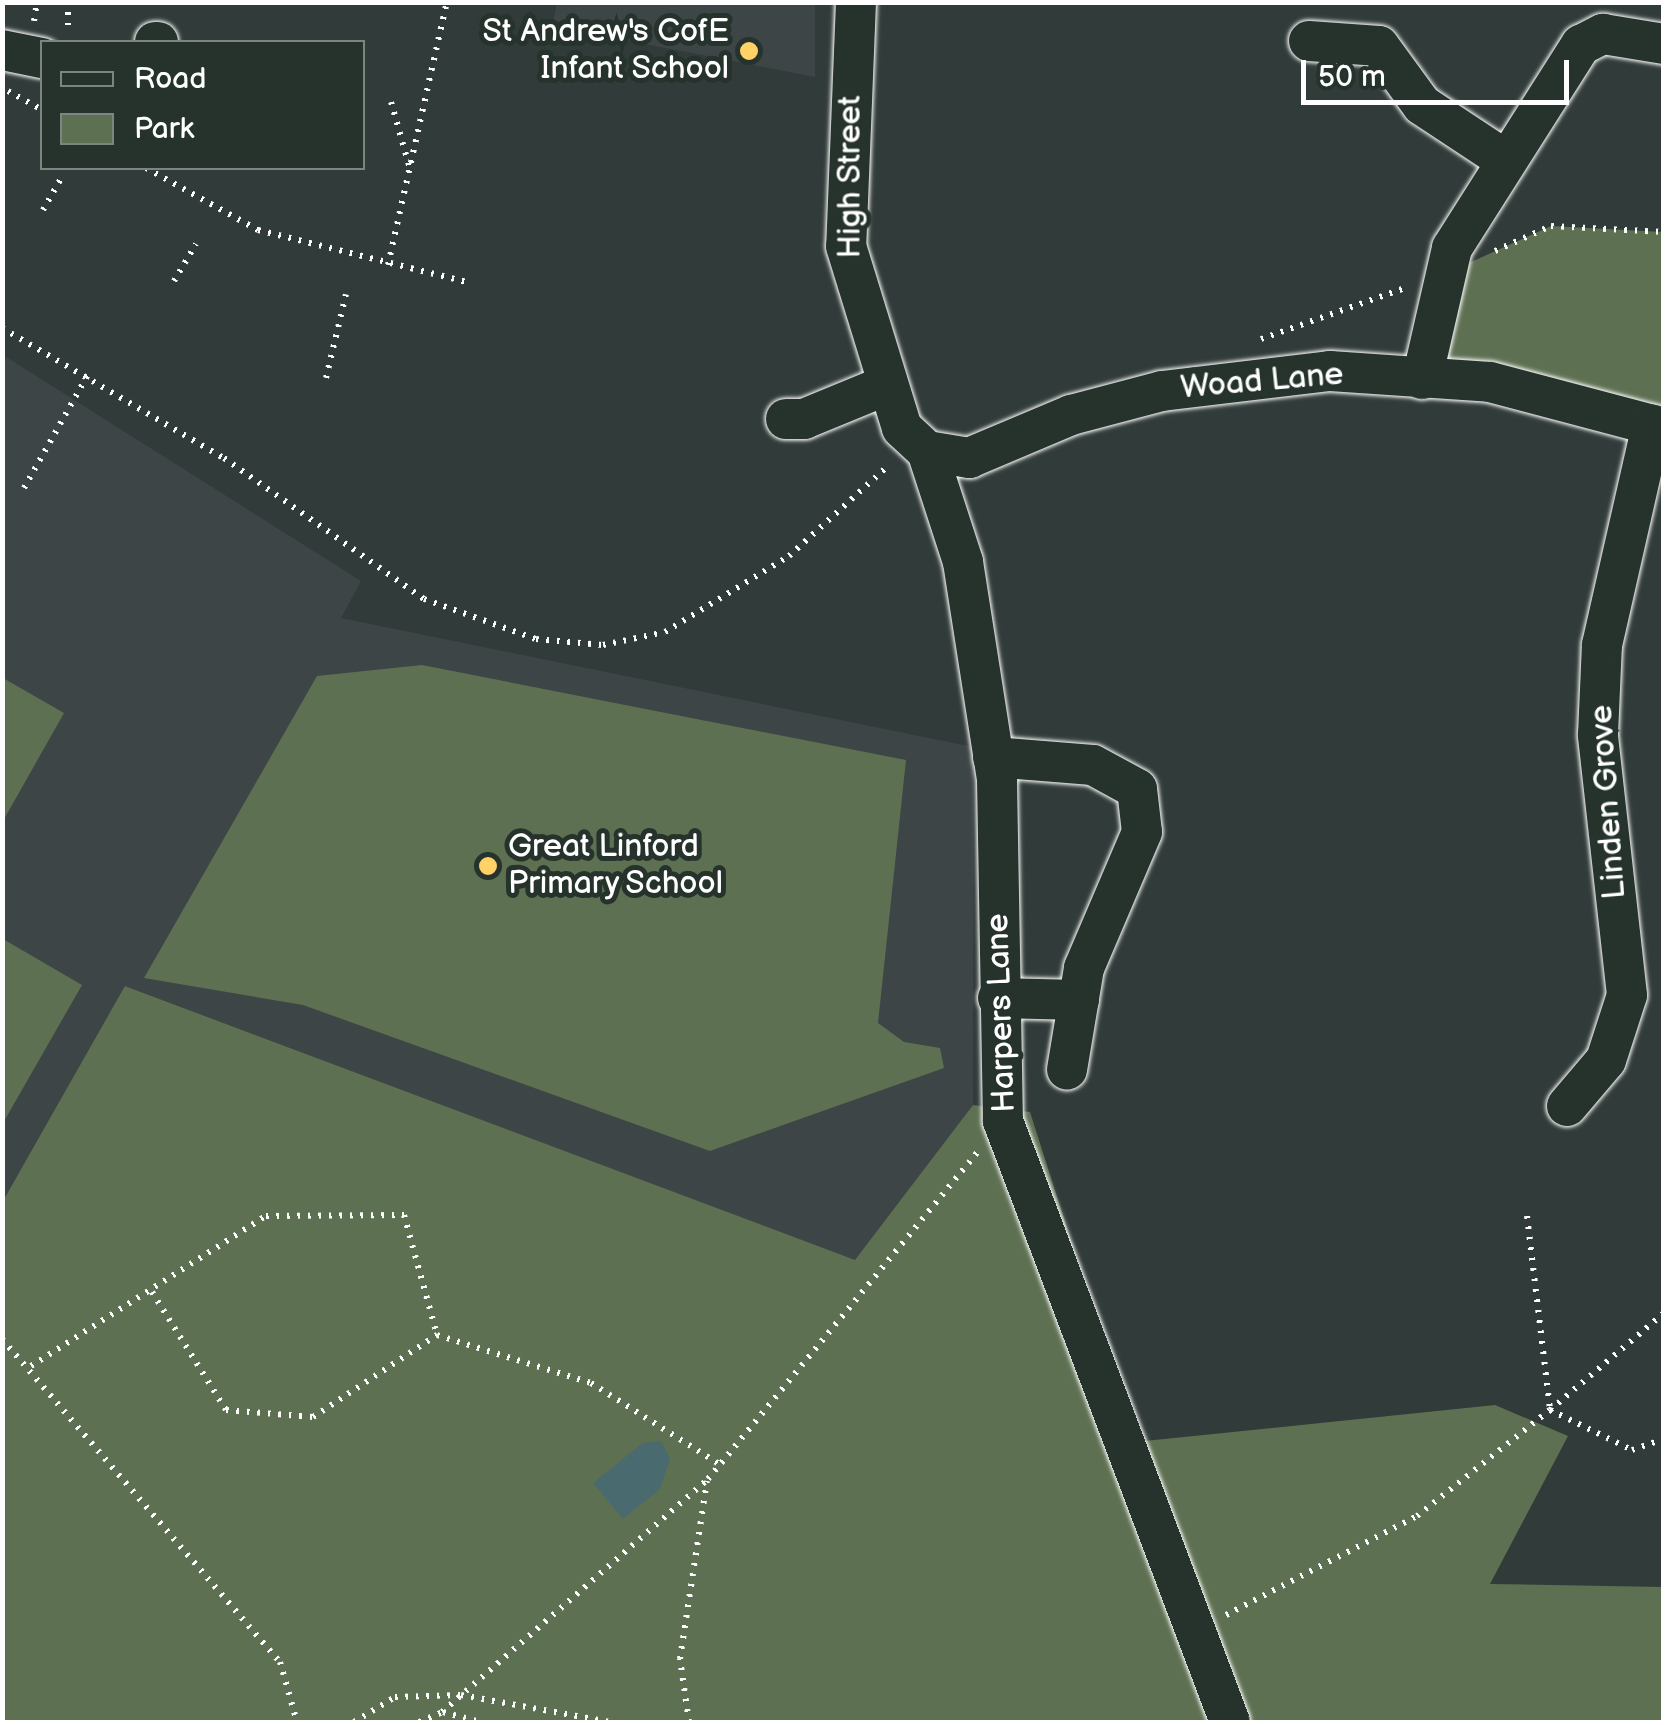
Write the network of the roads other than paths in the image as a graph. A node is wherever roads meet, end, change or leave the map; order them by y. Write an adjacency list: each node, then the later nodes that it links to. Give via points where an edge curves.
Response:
1 (856, 2): 8 (street, High Street, via 846,246)
2 (1309, 41): 6 (street, via 1380,46 1422,105)
3 (1664, 44): 6 (street, via 1603,34 1581,46)
4 (2, 50): 5 (street)
5 (40, 58)
6 (1504, 160): 7 (street, via 1452,248)
7 (1422, 379): 10 (street, Woad Lane, via 1490,382); 11 (street, Woad Lane, via 1330,371 1249,376 1071,415 968,458)
8 (887, 385): 9 (street); 11 (street, High Street, via 902,428)
9 (786, 420)
10 (1658, 426): 16 (street, Linden Grove, via 1602,645 1598,717 1627,995 1606,1060)
11 (927, 451): 12 (street, Harpers Lane, via 963,562)
12 (993, 757): 13 (street, Harpers Lane); 14 (street, via 1093,765 1137,789 1142,832 1084,968)
13 (998, 998): 14 (street); 17 (street, Harpers Lane, via 1004,1121)
14 (1079, 1000): 15 (street)
15 (1067, 1070)
16 (1567, 1106)
17 (1230, 1722)

